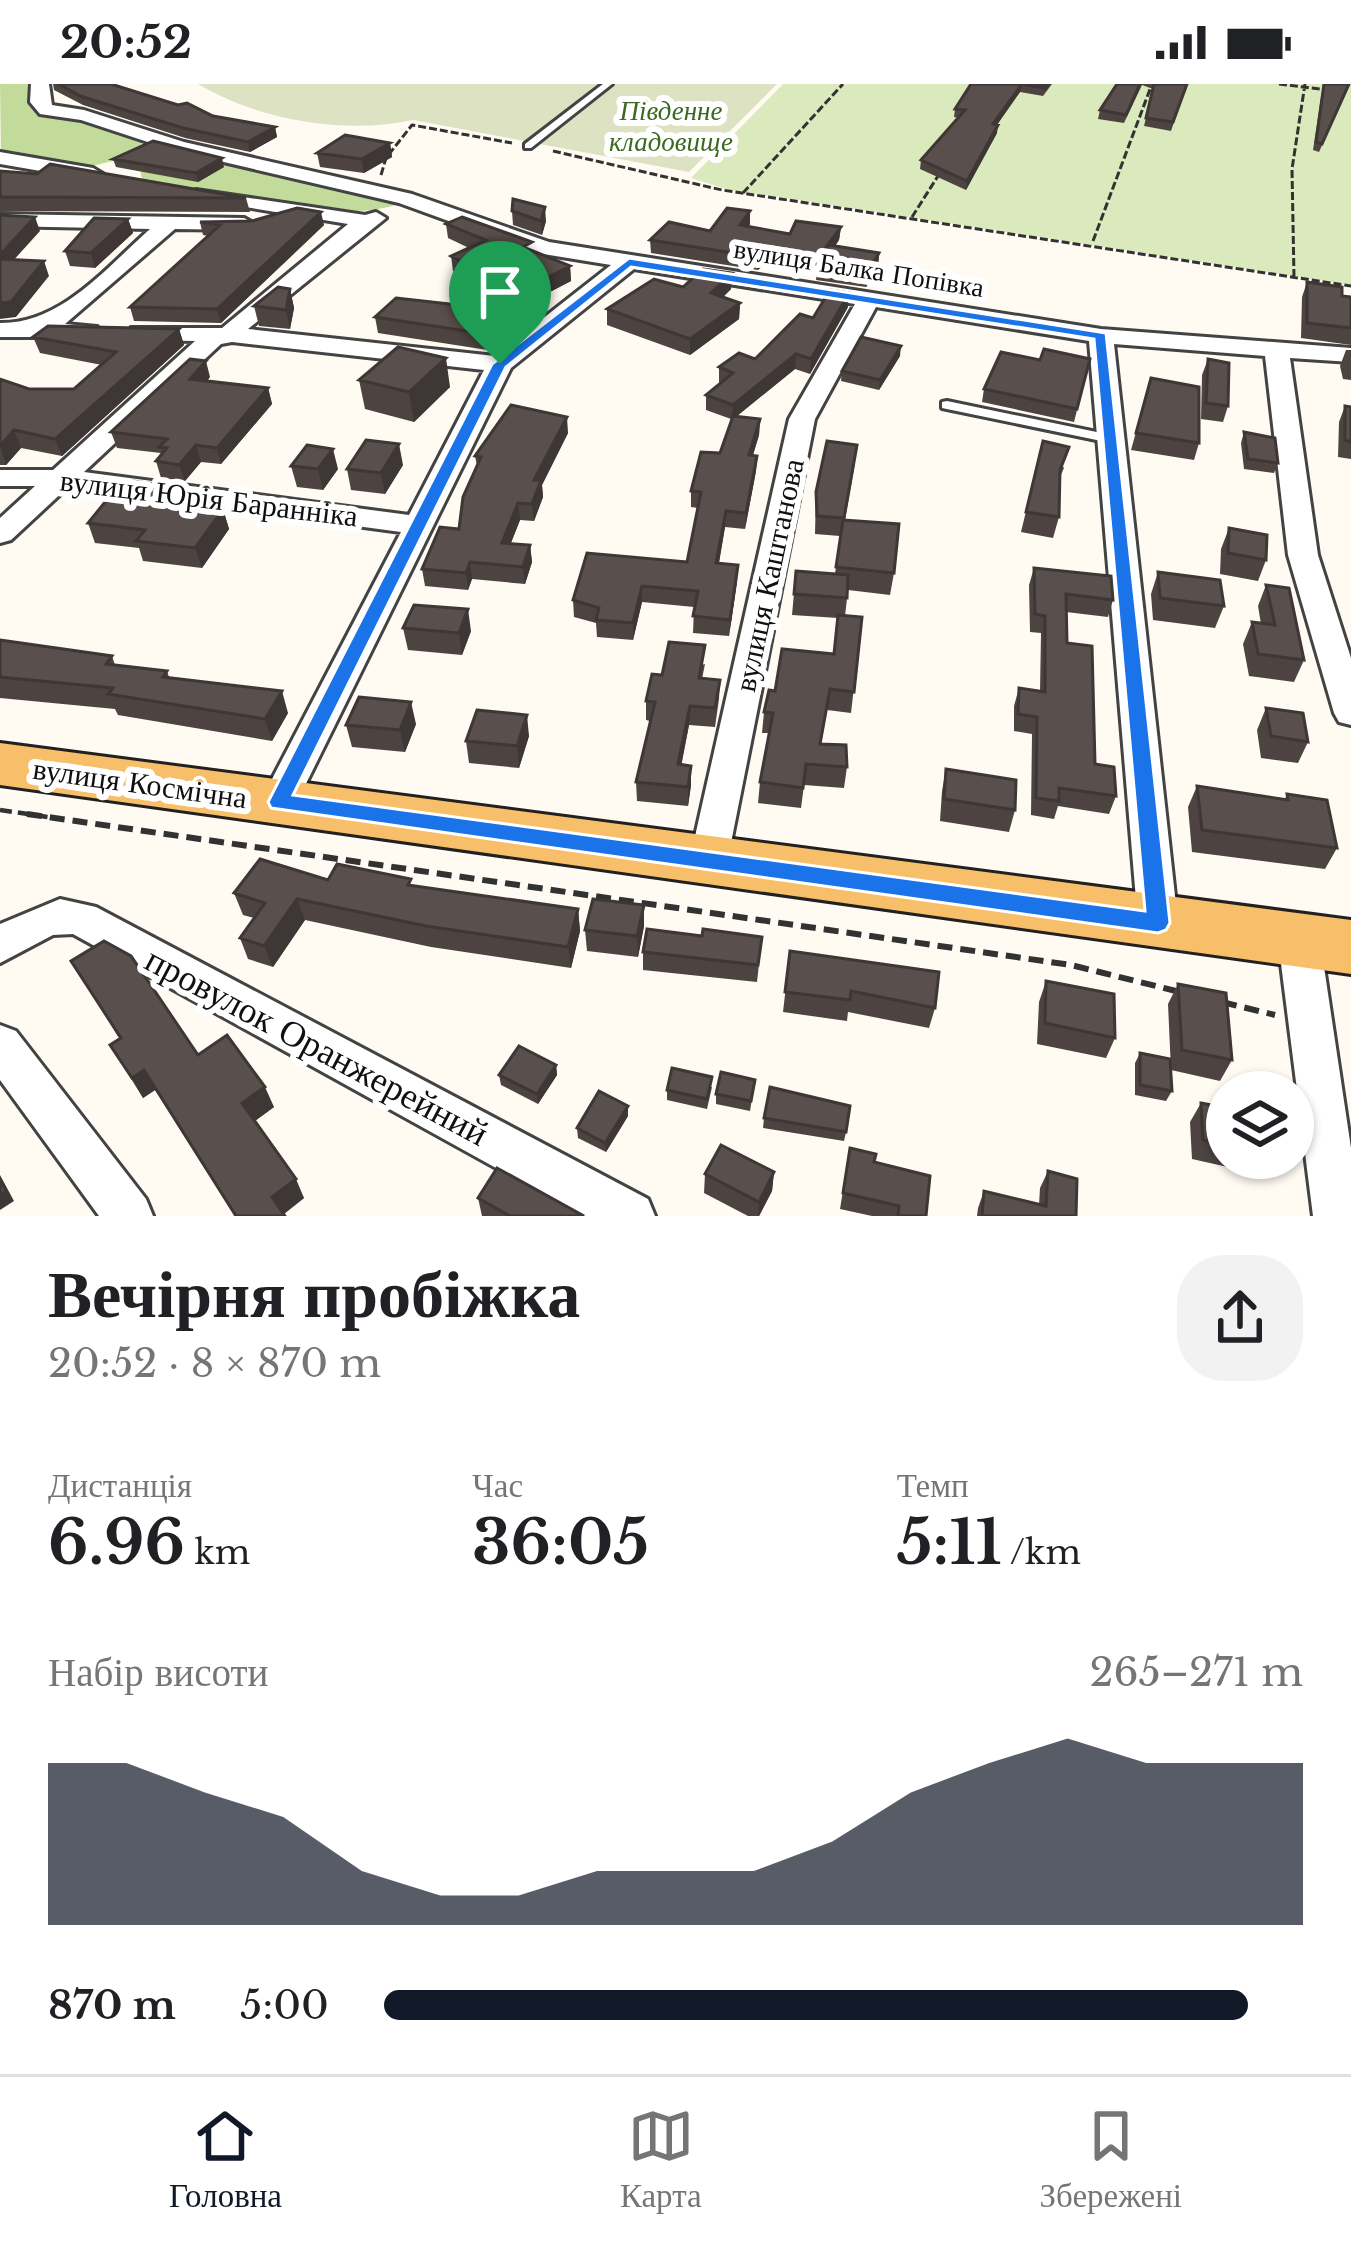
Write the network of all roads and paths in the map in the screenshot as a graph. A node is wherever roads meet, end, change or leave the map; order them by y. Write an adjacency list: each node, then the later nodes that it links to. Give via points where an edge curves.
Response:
1 (40, 84): 14 (street, вулиця Балка Попівка, via 46,110)
2 (608, 84): 8 (lane)
3 (843, 84): 13 (path)
4 (1152, 84): 20 (path)
5 (1279, 84): 6 (path)
6 (1305, 86): 7 (path); 22 (path, via 1292,169)
7 (1328, 90)
8 (528, 146): 13 (path); 14 (path, via 412,125 380,174)
9 (0, 158): 11 (street)
10 (949, 160): 16 (path)
11 (106, 176)
12 (179, 190): 15 (street)
13 (743, 193): 16 (path)
14 (412, 202): 18 (street); 21 (street, вулиця Балка Попівка, via 545,248)
15 (294, 211): 18 (street); 19 (street, via 270,221)
16 (912, 217): 20 (path)
17 (0, 220): 19 (street)
18 (365, 221): 26 (street)
19 (166, 225): 25 (street, via 63,317)
20 (1092, 244): 22 (path)
21 (629, 262): 24 (street, вулиця Балка Попівка); 31 (street)
22 (1294, 277): 23 (path)
23 (1351, 286)
24 (868, 301): 27 (street, вулиця Балка Попівка); 42 (street, вулиця Каштанова, via 802,418)
25 (12, 330): 26 (street); 28 (street)
26 (226, 336): 31 (street); 35 (street, via 213,338)
27 (1101, 336): 29 (street, вулиця Балка Попівка); 33 (street)
28 (0, 349)
29 (1277, 350): 30 (street, вулиця Балка Попівка); 38 (street, via 1303,555)
30 (1351, 355)
31 (500, 364): 36 (street)
32 (946, 405): 33 (lane)
33 (1111, 439): 43 (street)
34 (0, 478): 35 (street, вулиця Юрія Баранніка)
35 (63, 478): 36 (street, вулиця Юрія Баранніка); 37 (street)
36 (418, 525): 40 (street)
37 (0, 534)
38 (1351, 713)
39 (0, 764): 40 (main road, вулиця Космічна)
40 (279, 802): 42 (main road, вулиця Космічна)
41 (0, 810): 46 (path, via 1070,964)
42 (708, 862): 43 (main road, вулиця Космічна)
43 (1158, 923): 44 (main road, вулиця Космічна)
44 (1325, 943): 48 (street)
45 (0, 945): 51 (street, провулок Оранжерейний, via 48,918 82,920)
46 (1180, 992)
47 (1202, 997): 48 (path)
48 (1312, 1024): 52 (street)
49 (0, 1045): 50 (street)
50 (129, 1216)
51 (631, 1216)
52 (1337, 1216)

